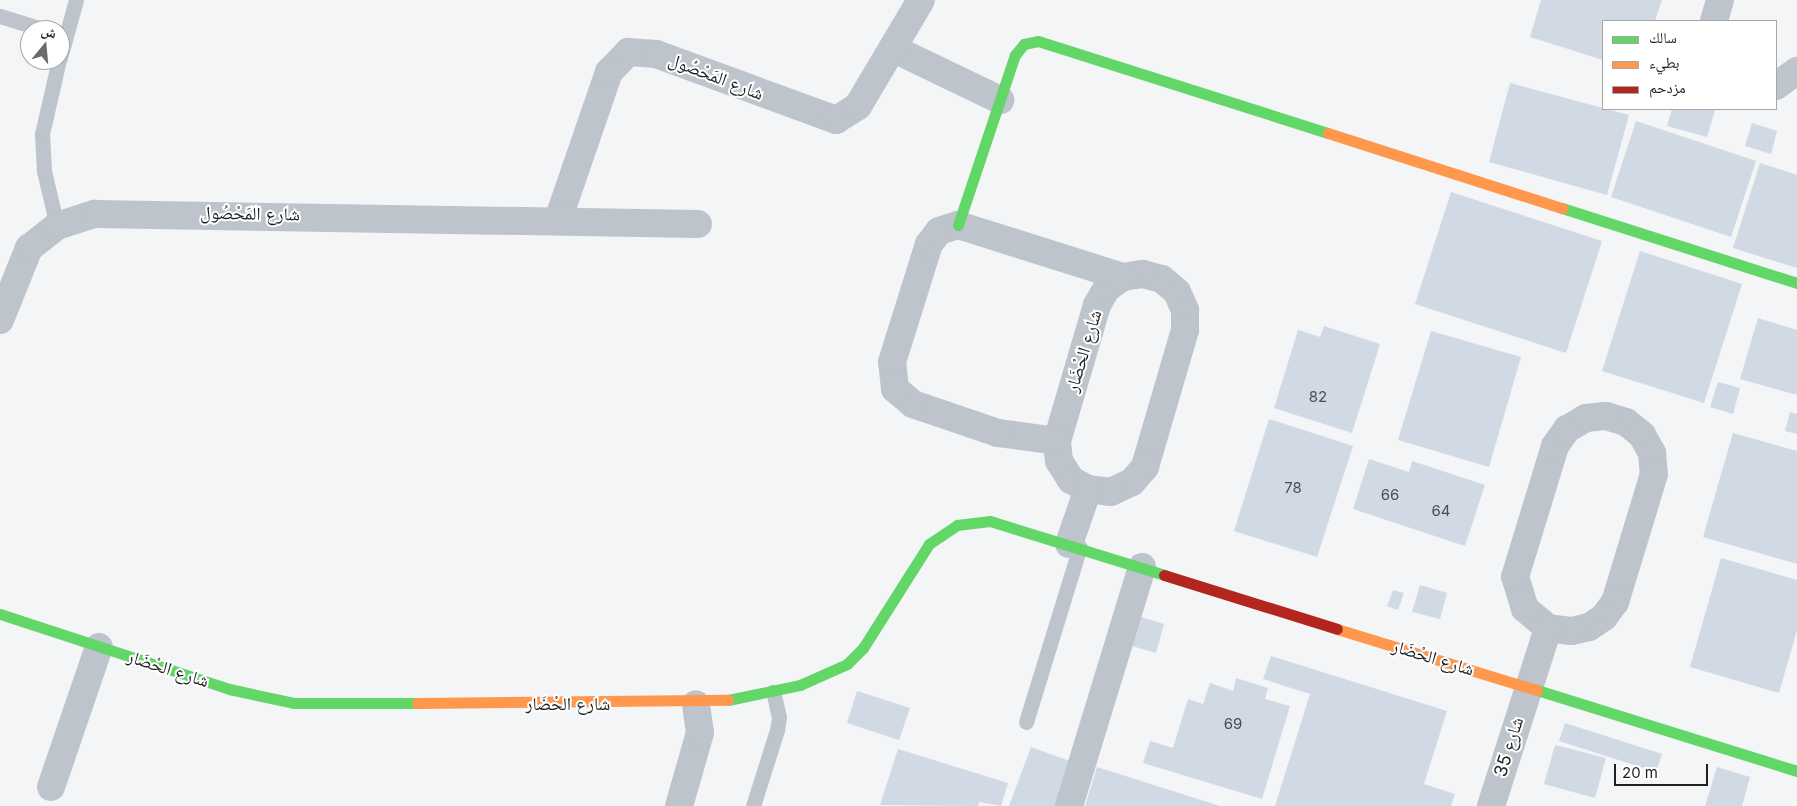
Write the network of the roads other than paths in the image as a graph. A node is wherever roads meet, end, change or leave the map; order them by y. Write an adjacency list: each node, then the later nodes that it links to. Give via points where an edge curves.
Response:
1 (76, 0): 5 (lane)
2 (920, 0): 8 (street, شارع المَحْصُول)
3 (1720, 0): 6 (street)
4 (0, 16): 7 (lane)
5 (69, 20)
6 (1714, 20)
7 (20, 22)
8 (894, 49): 12 (street); 13 (street, شارع المَحْصُول, via 858,106 836,120 656,54 628,52 609,72)
9 (57, 70): 16 (lane, via 42,134 44,171)
10 (1797, 70): 11 (street)
11 (1777, 85)
12 (1000, 100): 15 (street); 18 (street, via 1019,48 1038,41)
13 (558, 220): 14 (street, شارع المَحْصُول); 16 (street, شارع المَحْصُول, via 151,211 95,214)
14 (698, 224)
15 (958, 225): 17 (street); 20 (street, via 939,231 929,244 892,362 895,389 913,404 998,433)
16 (57, 226): 19 (street, شارع المَحْصُول, via 28,248)
17 (1123, 277): 20 (street, شارع الحْضَار, via 1107,288 1097,305); 21 (street, شارع الحْضَار, via 1152,276 1177,292 1185,310 1185,330 1144,467 1132,482 1111,492)
18 (1797, 283)
19 (0, 320)
20 (1057, 441): 21 (street, شارع الحْضَار, via 1059,461 1071,480)
21 (1088, 488): 22 (street)
22 (1075, 546): 23 (street, شارع الحْضَار); 28 (street, شارع الحْضَار, via 990,521 956,525 929,544 863,648 847,664); 30 (lane)
23 (1142, 567): 27 (street, شارع الحْضَار); 35 (street)
24 (0, 614): 26 (street, شارع الحْضَار)
25 (1548, 628): 25 (street, via 1525,609 1515,577 1555,446 1568,429 1586,418 1606,416 1626,422 1642,435 1652,453 1654,474 1615,602 1604,617 1589,627 1571,631); 27 (street, شارع 35)
26 (99, 647): 29 (street, شارع الحْضَار, via 229,689 294,703); 32 (street)
27 (1528, 687): 31 (street, شارع الحْضَار); 36 (street, شارع 35)
28 (773, 692): 29 (street, شارع الحْضَار); 34 (lane, via 779,717 777,730)
29 (696, 704): 33 (street, via 698,742)
30 (1026, 722)
31 (1797, 771)
32 (51, 787)
33 (679, 806)
34 (754, 806)
35 (1069, 806)
36 (1490, 806)

